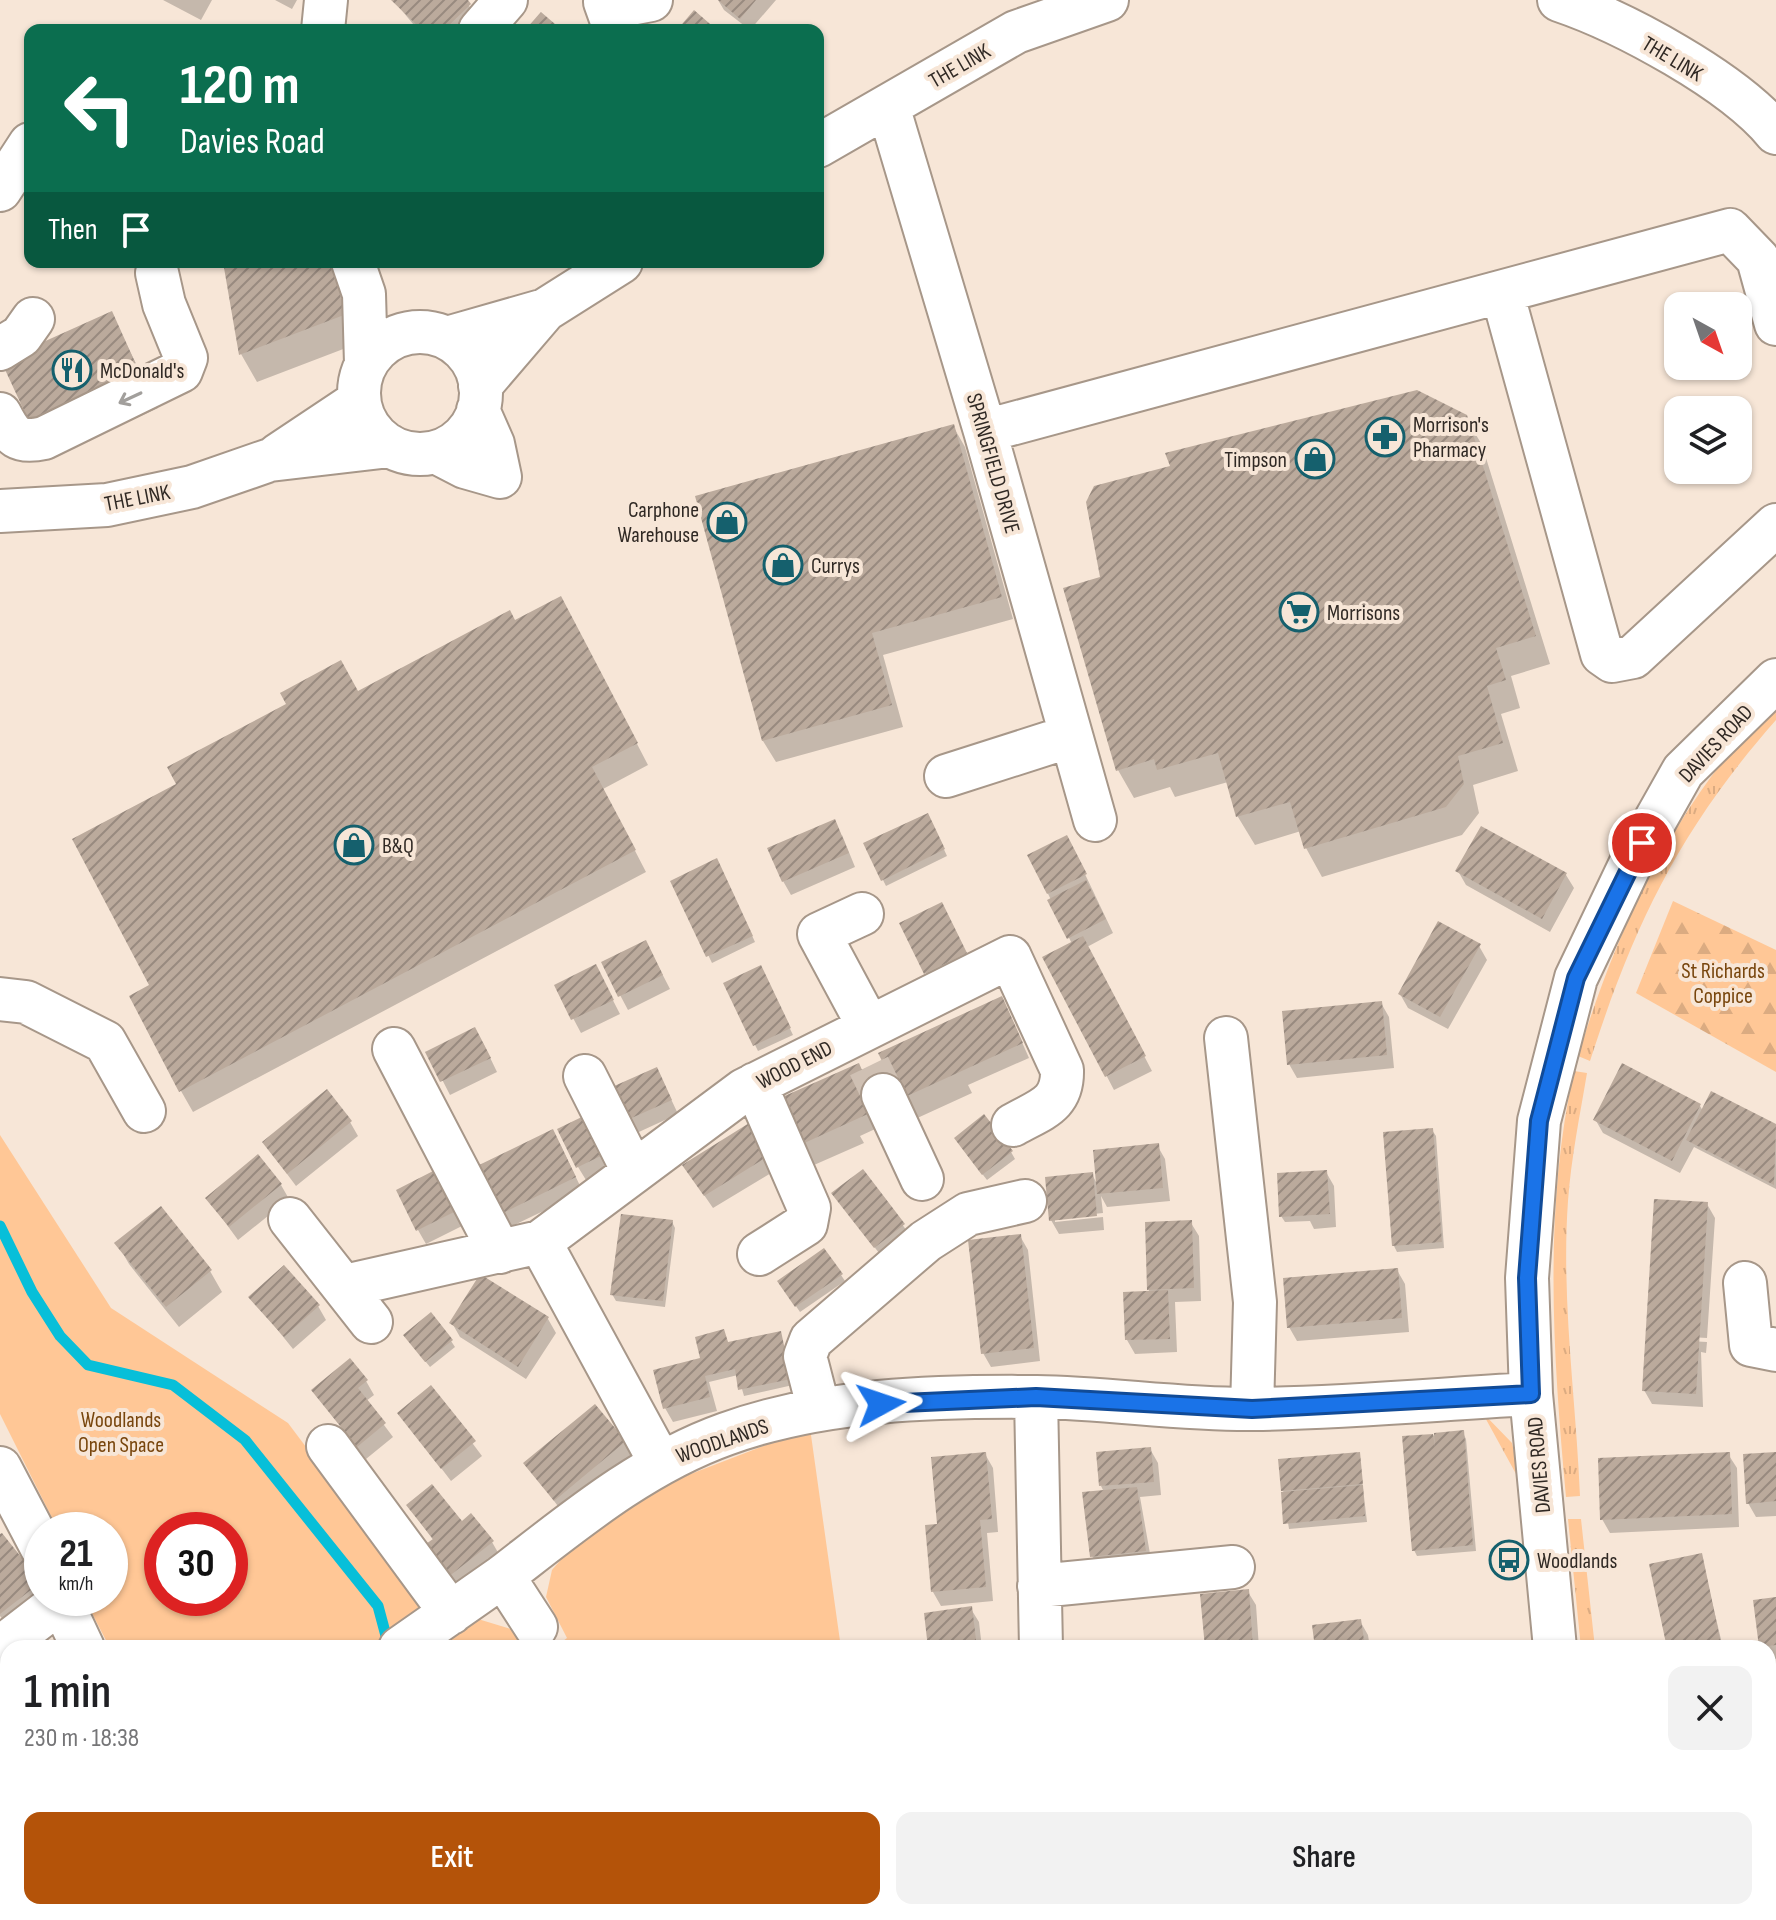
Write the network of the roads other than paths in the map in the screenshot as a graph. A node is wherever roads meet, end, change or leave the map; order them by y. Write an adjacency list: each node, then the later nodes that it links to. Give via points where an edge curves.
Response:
1 (326, 0): 8 (street)
2 (506, 0): 9 (street)
3 (651, 0): 7 (street)
4 (1107, 0): 10 (street, THE LINK, via 1016,32)
5 (1559, 0): 6 (street, THE LINK)
6 (1602, 7): 11 (street, THE LINK, via 1757,110)
7 (607, 11)
8 (324, 24)
9 (485, 24)
10 (888, 106): 12 (street, THE LINK); 27 (street, SPRINGFIELD DRIVE)
11 (1776, 133)
12 (824, 143)
13 (24, 153): 14 (street)
14 (0, 190)
15 (612, 268): 19 (street, THE LINK)
16 (358, 278): 22 (street); 24 (street)
17 (160, 285): 26 (street, one-way to 26, via 190,311 205,347 196,366 44,438 25,442 12,436)
18 (1502, 292): 21 (street, via 1730,230 1758,259); 27 (street); 32 (street, via 1602,654 1612,661 1633,657)
19 (545, 310): 22 (street, THE LINK); 25 (street, THE LINK)
20 (33, 319): 23 (street, via 21,336)
21 (1776, 324)
22 (428, 335): 24 (street, THE LINK, via 388,341); 25 (street, via 467,354)
23 (0, 349)
24 (363, 382): 28 (street, via 364,418); 30 (street, THE LINK)
25 (479, 398): 29 (street, THE LINK, via 462,437); 29 (street, via 500,477)
26 (0, 414)
27 (985, 431): 34 (street, SPRINGFIELD DRIVE)
28 (390, 446): 29 (street, THE LINK, via 419,454); 30 (street, THE LINK)
29 (436, 452)
30 (270, 460): 31 (street, THE LINK, via 192,487 107,505)
31 (0, 511)
32 (1776, 525)
33 (1776, 680): 56 (street, DAVIES ROAD, via 1683,771 1576,978 1539,1121 1527,1278)
34 (1071, 736): 35 (street); 36 (street, SPRINGFIELD DRIVE)
35 (946, 776)
36 (1095, 820)
37 (862, 914): 41 (street, via 819,934)
38 (0, 999): 44 (street, via 26,1002 105,1042)
39 (1226, 1038): 58 (street, via 1255,1302)
40 (394, 1049): 50 (street)
41 (869, 1056): 43 (street, WOOD END); 45 (street, WOOD END, via 1010,957 1062,1070 1063,1087 1054,1102); 47 (street)
42 (585, 1076): 46 (street)
43 (755, 1084): 46 (street, WOOD END); 51 (street, via 809,1208 806,1224)
44 (144, 1111)
45 (1013, 1125)
46 (633, 1171): 50 (street, WOOD END)
47 (922, 1179)
48 (1025, 1201): 59 (street, via 968,1214 926,1241 811,1340 805,1356)
49 (290, 1219): 53 (street)
50 (520, 1247): 53 (street, WOOD END); 61 (street)
51 (759, 1254)
52 (1745, 1283): 55 (street, via 1751,1345)
53 (345, 1286): 54 (street)
54 (371, 1322)
55 (1776, 1350)
56 (1531, 1394): 58 (street, WOODLANDS); 75 (street, DAVIES ROAD)
57 (1036, 1397): 58 (street, WOODLANDS); 59 (street, WOODLANDS); 66 (street)
58 (1252, 1409)
59 (819, 1410): 61 (street, WOODLANDS, via 727,1433)
60 (328, 1446): 67 (street)
61 (660, 1462): 65 (street, WOODLANDS)
62 (0, 1468): 63 (street)
63 (24, 1514)
64 (1233, 1567): 66 (street)
65 (503, 1576): 67 (street, WOODLANDS); 70 (street)
66 (1039, 1586): 74 (street)
67 (451, 1613): 73 (street, WOODLANDS)
68 (41, 1616): 71 (street)
69 (68, 1616): 72 (street)
70 (536, 1627)
71 (10, 1640)
72 (79, 1640)
73 (412, 1640)
74 (1041, 1640)
75 (1554, 1640)

